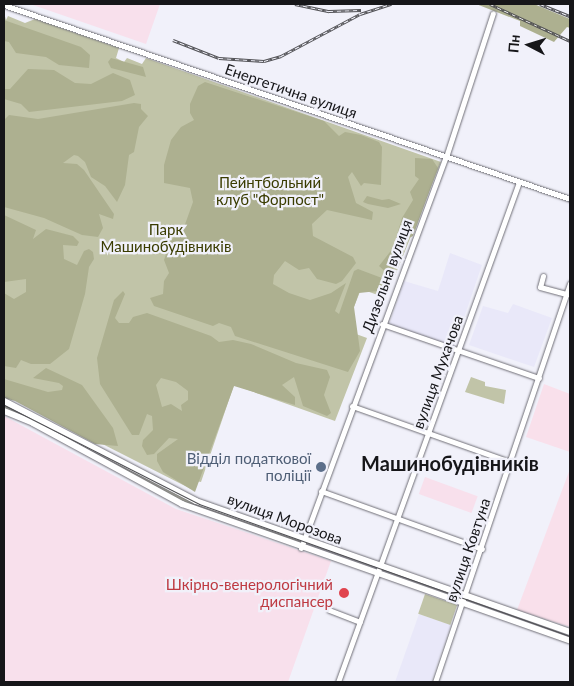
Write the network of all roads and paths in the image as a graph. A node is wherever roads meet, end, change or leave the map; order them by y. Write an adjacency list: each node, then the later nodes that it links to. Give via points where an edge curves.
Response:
1 (4, 5): 3 (street, Енергетична вулиця)
2 (493, 13): 3 (street, Дизельна вулиця)
3 (446, 157): 4 (street, Енергетична вулиця); 9 (street, Дизельна вулиця)
4 (519, 182): 5 (street, Енергетична вулиця); 10 (street, вулиця Мухачова)
5 (570, 200)
6 (543, 276): 8 (street, via 540,287)
7 (570, 283): 8 (street, вулиця Ковтуна)
8 (567, 294): 11 (street, вулиця Ковтуна)
9 (382, 324): 10 (street); 13 (street, Дизельна вулиця)
10 (459, 351): 11 (street); 15 (street, вулиця Мухачова)
11 (539, 378): 16 (street, вулиця Ковтуна)
12 (4, 401): 19 (main road, вулиця Морозова, via 178,493)
13 (352, 406): 15 (street); 17 (street, Дизельна вулиця)
14 (4, 411): 20 (main road, вулиця Морозова, via 182,504)
15 (430, 432): 16 (street); 18 (street, вулиця Мухачова)
16 (510, 462): 21 (street, вулиця Ковтуна)
17 (321, 491): 18 (street); 19 (street, Дизельна вулиця)
18 (399, 518): 21 (street); 22 (street, вулиця Мухачова)
19 (304, 539): 20 (street, Дизельна вулиця); 22 (main road, вулиця Морозова)
20 (301, 548): 23 (main road, вулиця Морозова)
21 (482, 549): 24 (street, вулиця Ковтуна)
22 (381, 567): 23 (street, вулиця Мухачова); 24 (main road, вулиця Морозова)
23 (378, 574): 25 (main road, вулиця Морозова); 27 (street, вулиця Мухачова)
24 (466, 598): 25 (street, вулиця Ковтуна); 28 (main road, вулиця Морозова)
25 (463, 605): 29 (main road, вулиця Морозова); 31 (street, вулиця Ковтуна)
26 (329, 610): 27 (street)
27 (360, 622): 30 (street, вулиця Мухачова)
28 (570, 632)
29 (570, 641)
30 (338, 682)
31 (435, 682)

